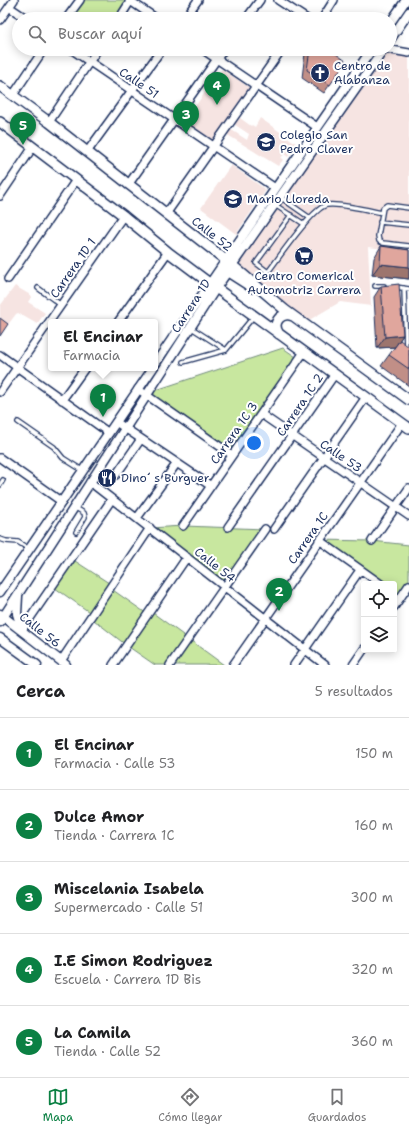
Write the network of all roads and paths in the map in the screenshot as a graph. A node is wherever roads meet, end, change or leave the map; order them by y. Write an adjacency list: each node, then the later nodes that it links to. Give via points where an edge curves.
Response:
1 (14, 0): 9 (street)
2 (80, 0): 11 (street)
3 (130, 0): 12 (street); 13 (street)
4 (198, 0): 14 (street)
5 (260, 0): 15 (street)
6 (278, 0): 16 (street)
7 (334, 0): 17 (street)
8 (406, 0): 19 (street)
9 (9, 7): 10 (street); 20 (street)
10 (16, 12)
11 (71, 12)
12 (123, 12)
13 (147, 12)
14 (189, 12)
15 (251, 12)
16 (295, 12)
17 (326, 12)
18 (409, 12): 21 (street)
19 (397, 14)
20 (1, 17)
21 (397, 30)
22 (397, 51): 23 (street)
23 (409, 53)
24 (39, 56): 38 (street)
25 (81, 56): 34 (street, Calle 51)
26 (94, 56): 34 (street)
27 (157, 56): 37 (street)
28 (212, 56): 33 (street)
29 (219, 56): 33 (street)
30 (277, 56): 35 (street)
31 (367, 56): 42 (street, Carrera 1D)
32 (380, 56): 50 (street, Carrera 1D)
33 (217, 59): 35 (street); 39 (street)
34 (90, 62): 37 (street, Calle 51); 41 (street)
35 (255, 85): 42 (street); 43 (street)
36 (0, 86): 38 (main road, Calle 52)
37 (131, 90): 39 (street, Calle 51); 45 (street)
38 (13, 95): 41 (main road, Calle 52)
39 (174, 119): 43 (street, Calle 51); 47 (street)
40 (0, 122): 44 (main road)
41 (49, 122): 45 (main road, Calle 52)
42 (317, 127): 48 (street, Carrera 1D)
43 (213, 146): 48 (street, Calle 51); 53 (street)
44 (33, 148): 46 (main road); 49 (street)
45 (87, 152): 47 (main road, Calle 52)
46 (76, 180): 54 (main road); 63 (street)
47 (128, 185): 53 (main road, Calle 52)
48 (275, 188): 62 (street, Carrera 1D)
49 (0, 196)
50 (278, 201): 55 (lane); 56 (lane); 62 (street, Carrera 1D)
51 (409, 208): 52 (lane, via 387,206 383,208)
52 (382, 213): 56 (lane, via 325,205 318,208); 57 (lane)
53 (166, 214): 62 (main road, Calle 52)
54 (124, 215): 61 (main road); 69 (street, Carrera 1D 1)
55 (291, 215): 58 (lane); 58 (lane, via 256,264 268,272)
56 (310, 218): 58 (lane)
57 (380, 222): 59 (lane); 60 (lane, via 378,236 383,244)
58 (304, 224)
59 (409, 226)
60 (409, 246)
61 (168, 252): 64 (main road); 73 (street)
62 (229, 266): 64 (main road); 64 (street, Carrera 1D); 71 (main road, Calle 52)
63 (8, 279)
64 (213, 286): 70 (main road); 74 (street, Carrera 1D); 76 (street, Carrera 1D)
65 (375, 286): 67 (lane)
66 (38, 288): 69 (lane)
67 (404, 288): 68 (lane); 80 (lane, via 406,349)
68 (409, 289)
69 (61, 305): 72 (street, Carrera 1D 1)
70 (254, 315): 77 (main road); 78 (lane)
71 (294, 317): 77 (main road, via 288,314 277,321 276,330); 93 (main road, Calle 52)
72 (51, 319)
73 (120, 319)
74 (183, 322): 76 (lane); 82 (street, Carrera 1D)
75 (48, 324): 84 (street, Carrera 1D 1)
76 (191, 327): 78 (lane); 90 (street, Carrera 1D)
77 (281, 336): 79 (main road)
78 (226, 350): 83 (lane)
79 (304, 352): 87 (main road); 94 (street, Carrera 1C 3)
80 (409, 352)
81 (0, 355): 84 (street)
82 (158, 360)
83 (183, 362)
84 (17, 368): 89 (street, Carrera 1D 1); 92 (street)
85 (83, 371): 92 (street)
86 (151, 371): 88 (street)
87 (335, 374): 91 (main road); 100 (street, Carrera 1C 2)
88 (138, 390): 90 (street); 96 (street)
89 (0, 392)
90 (147, 395): 98 (street, Carrera 1D); 102 (street)
91 (366, 397): 97 (main road); 104 (street)
92 (62, 400): 99 (street)
93 (409, 400)
94 (261, 414): 100 (street, Calle 53); 102 (street, Carrera 1C 3)
95 (18, 422): 106 (lane)
96 (116, 422): 98 (street); 99 (street)
97 (405, 426): 110 (street, Carrera 1C)
98 (126, 428): 101 (street); 109 (street, Carrera 1D)
99 (108, 433): 106 (street)
100 (293, 436): 104 (street, Calle 53); 121 (street, Carrera 1C 2)
101 (141, 438): 105 (street); 107 (street)
102 (232, 455): 112 (street, Carrera 1C 3)
103 (0, 458): 115 (street)
104 (324, 458): 110 (street, Calle 53); 124 (street)
105 (177, 463): 112 (street); 119 (street)
106 (83, 471): 115 (street)
107 (116, 475)
108 (3, 480): 111 (lane)
109 (90, 482): 114 (street, Calle 54); 116 (street, Carrera 1D)
110 (360, 482): 117 (street, Calle 53); 127 (street, Carrera 1C)
111 (0, 485)
112 (211, 486): 120 (street, Carrera 1C 3)
113 (409, 488): 117 (street)
114 (112, 499): 119 (street, Calle 54); 140 (street)
115 (62, 502): 129 (street)
116 (74, 507): 125 (lane, via 85,516); 136 (street, Carrera 1D)
117 (396, 507): 118 (street, Calle 53); 128 (street)
118 (409, 516)
119 (137, 518): 122 (street, Calle 54)
120 (183, 526)
121 (228, 527)
122 (150, 528): 130 (street, Calle 54); 146 (street)
123 (265, 529): 134 (street)
124 (274, 529)
125 (76, 532)
126 (0, 539): 129 (lane, via 18,542)
127 (319, 540): 131 (street); 139 (street, Carrera 1C)
128 (372, 541)
129 (29, 549): 135 (street)
130 (187, 557): 134 (street, Calle 54); 148 (street)
131 (360, 570): 132 (street); 144 (street)
132 (376, 581)
133 (409, 585): 137 (street)
134 (224, 586): 139 (street, Calle 54); 149 (street)
135 (0, 592)
136 (19, 593): 138 (street, Carrera 1D); 140 (street, via 17,614)
137 (397, 595)
138 (1, 618): 140 (street, Calle 56)
139 (265, 618): 144 (street, Calle 54); 150 (street, Carrera 1C)
140 (22, 630): 146 (street, Calle 56)
141 (0, 638): 143 (street)
142 (0, 646): 143 (street)
143 (11, 646): 147 (street)
144 (306, 649): 151 (street); 152 (street, Calle 54)
145 (361, 653): 153 (street)
146 (64, 663)
147 (37, 665)
148 (113, 665)
149 (170, 665)
150 (233, 665)
151 (294, 665)
152 (325, 665)
153 (353, 665)

